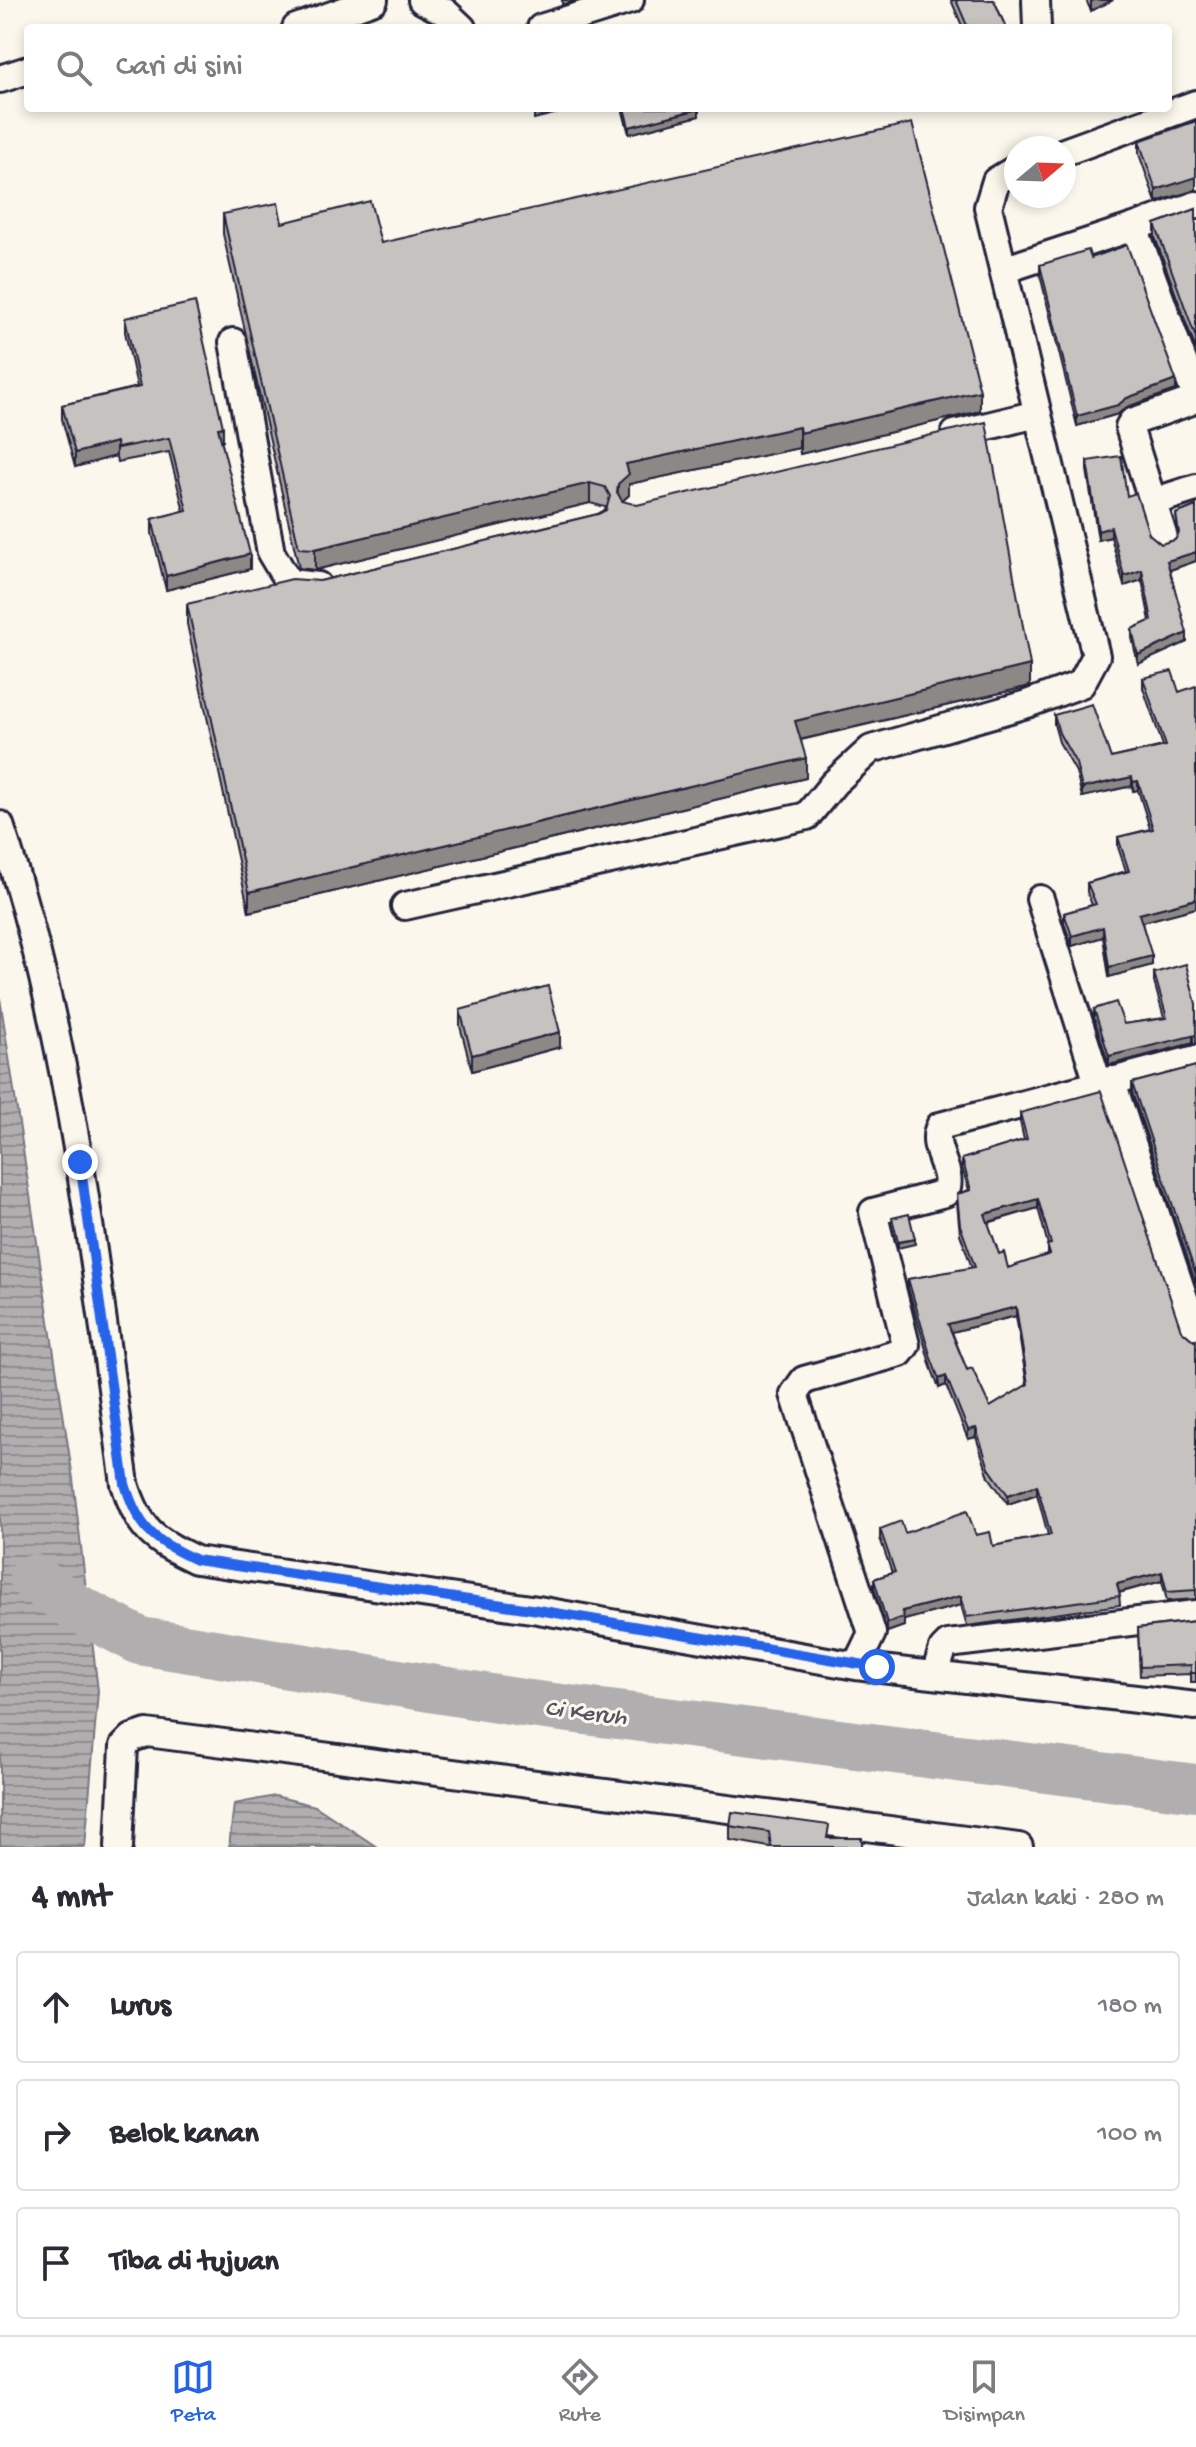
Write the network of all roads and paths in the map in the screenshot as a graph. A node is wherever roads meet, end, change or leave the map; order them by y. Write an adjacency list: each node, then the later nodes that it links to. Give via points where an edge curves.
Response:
1 (374, 0): 6 (street)
2 (422, 0): 7 (street)
3 (546, 0): 8 (street)
4 (630, 0): 9 (street)
5 (1036, 0): 10 (street)
6 (307, 24)
7 (458, 24)
8 (543, 24)
9 (555, 24)
10 (1037, 24)
11 (24, 71): 12 (street)
12 (0, 79)
13 (1196, 104): 14 (street)
14 (1076, 148)
15 (1004, 176): 18 (street, via 996,181 988,207)
16 (1196, 205): 17 (street)
17 (1134, 227): 18 (street); 24 (street, via 1195,394 1189,402 1129,427)
18 (1003, 270): 20 (street)
19 (233, 342): 25 (street, via 271,553 289,583 316,586)
20 (1037, 414): 21 (street); 28 (street, via 1096,656 1081,684 871,749 807,816)
21 (928, 440)
22 (1196, 488): 23 (street)
23 (1165, 498)
24 (1164, 538)
25 (347, 579)
26 (0, 825): 33 (street, via 50,999 80,1162 125,1484 143,1528 196,1560 538,1610)
27 (1040, 899): 30 (street)
28 (405, 906)
29 (1196, 1059): 30 (street)
30 (1105, 1081): 31 (street); 33 (street, via 940,1126 936,1138 949,1183 945,1193 875,1210 872,1216 906,1345 900,1353 797,1386 794,1394 872,1633)
31 (1196, 1334)
32 (1196, 1614): 34 (street, via 948,1644)
33 (856, 1666): 34 (street)
34 (935, 1674): 35 (street)
35 (1196, 1706)
36 (119, 1847): 37 (street, via 124,1746 147,1733)
37 (1019, 1847)

